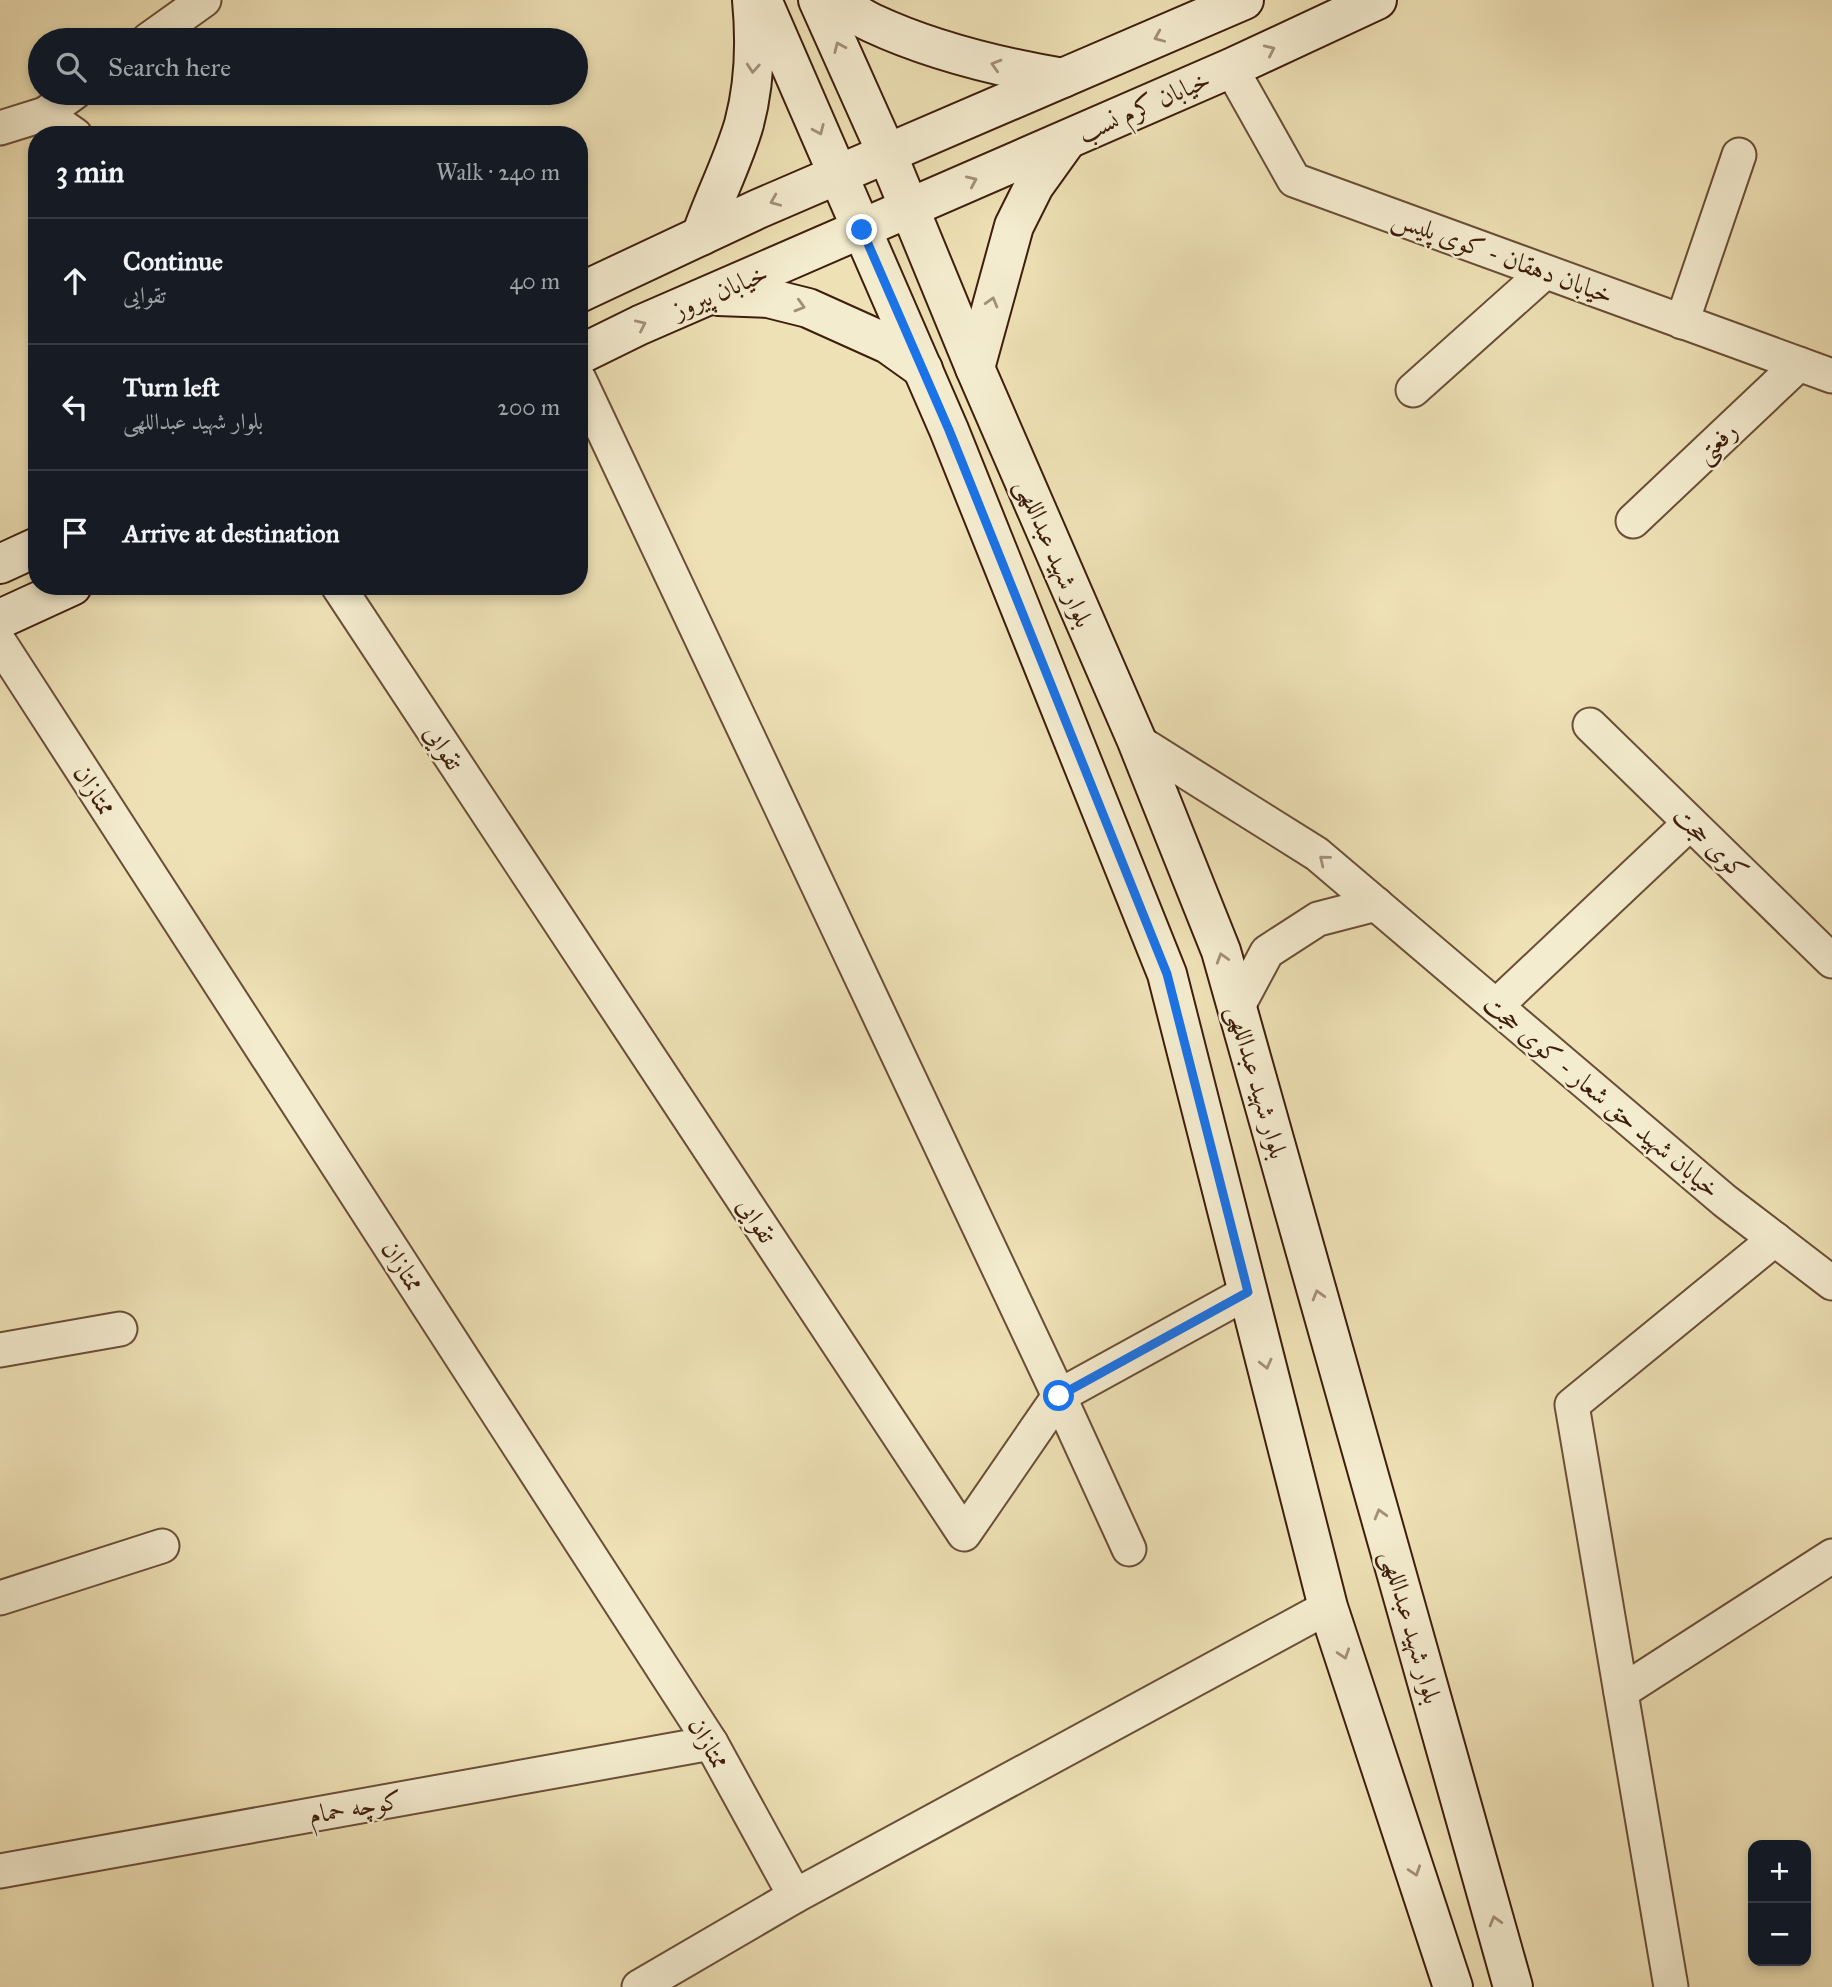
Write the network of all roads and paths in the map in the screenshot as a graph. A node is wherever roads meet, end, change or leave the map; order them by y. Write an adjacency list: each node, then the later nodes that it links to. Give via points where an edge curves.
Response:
1 (204, 0): 9 (street)
2 (752, 0): 22 (main road, one-way to 22, via 753,76 743,125)
3 (762, 0): 19 (main road, بلوار شهید عبداللهی, one-way to 19)
4 (818, 0): 17 (main road, بلوار شهید عبداللهی, one-way to 4)
5 (835, 0): 11 (main road, one-way to 5, via 1012,69 914,41)
6 (1244, 0): 8 (main road)
7 (1377, 0): 10 (main road, خیابان کرم نسب, one-way to 7)
8 (1203, 18): 10 (main road); 11 (main road, one-way to 11)
9 (165, 28)
10 (1231, 68): 16 (main road, خیابان کرم نسب); 23 (street, خیابان دهقان - کوی پلیس, via 1294,180)
11 (1063, 78): 17 (main road)
12 (57, 105): 13 (street)
13 (45, 114): 14 (street); 15 (street)
14 (62, 126)
15 (0, 128)
16 (1067, 140): 20 (main road, خیابان کرم نسب, one-way to 16); 31 (main road, one-way to 16, via 1014,226 1034,186)
17 (887, 154): 19 (main road); 20 (main road, بلوار شهید عبداللهی)
18 (1739, 155): 27 (street)
19 (838, 174): 21 (main road, بلوار شهید عبداللهی); 22 (main road, one-way to 22)
20 (909, 209): 21 (main road, خیابان کرم نسب); 26 (main road, بلوار شهید عبداللهی)
21 (862, 230): 25 (main road, خیابان پیروز); 28 (main road, بلوار شهید عبداللهی)
22 (701, 236): 24 (main road)
23 (1545, 272): 27 (street, خیابان دهقان - کوی پلیس); 34 (street)
24 (588, 289)
25 (709, 296): 29 (main road, خیابان پیروز, one-way to 25); 32 (main road, one-way to 32, via 768,298 808,308 888,344)
26 (951, 310): 28 (main road, via 938,306 922,309); 31 (main road, بلوار شهید عبداللهی)
27 (1682, 322): 30 (street, خیابان دهقان - کوی پلیس)
28 (906, 330): 32 (main road, بلوار شهید عبداللهی)
29 (588, 351)
30 (1799, 364): 33 (street, خیابان دهقان - کوی پلیس); 36 (street, رفعتی)
31 (975, 368): 44 (main road, بلوار شهید عبداللهی)
32 (923, 369): 52 (main road, بلوار شهید عبداللهی, via 1167,974)
33 (1832, 376)
34 (1413, 390)
35 (588, 398): 55 (street)
36 (1633, 521)
37 (28, 551): 38 (main road)
38 (0, 564)
39 (52, 595): 41 (main road)
40 (344, 595): 55 (street, تقوایی, via 964,1534)
41 (0, 619)
42 (0, 643): 62 (street, ممتازان)
43 (1590, 724): 45 (street, کوی حجت)
44 (1137, 741): 46 (street, خیابان شهید حق شعار - کوی حجت, one-way to 44, via 1317,854); 49 (main road, بلوار شهید عبداللهی, one-way to 44, via 1221,951)
45 (1690, 823): 47 (street, کوی حجت); 48 (street)
46 (1376, 904): 48 (street, خیابان شهید حق شعار - کوی حجت); 49 (street, via 1318,919 1267,952)
47 (1832, 961)
48 (1496, 1006): 50 (street, خیابان شهید حق شعار - کوی حجت)
49 (1237, 1008): 67 (main road, بلوار شهید عبداللهی, one-way to 49)
50 (1775, 1239): 51 (street, خیابان شهید حق شعار - کوی حجت); 61 (street, via 1572,1405)
51 (1832, 1281)
52 (1248, 1292): 55 (street, تقوایی); 60 (main road, بلوار شهید عبداللهی, one-way to 60)
53 (120, 1329): 54 (street)
54 (0, 1350)
55 (1059, 1396): 57 (street)
56 (162, 1546): 59 (street)
57 (1129, 1549)
58 (1832, 1556): 61 (street)
59 (0, 1598)
60 (1328, 1607): 64 (street); 66 (main road, بلوار شهید عبداللهی, one-way to 66)
61 (1621, 1692): 68 (street)
62 (711, 1743): 63 (street, کوچه حمام); 64 (street, ممتازان)
63 (0, 1871)
64 (795, 1896): 65 (street)
65 (639, 1987)
66 (1453, 1987)
67 (1513, 1987)
68 (1671, 1987)

